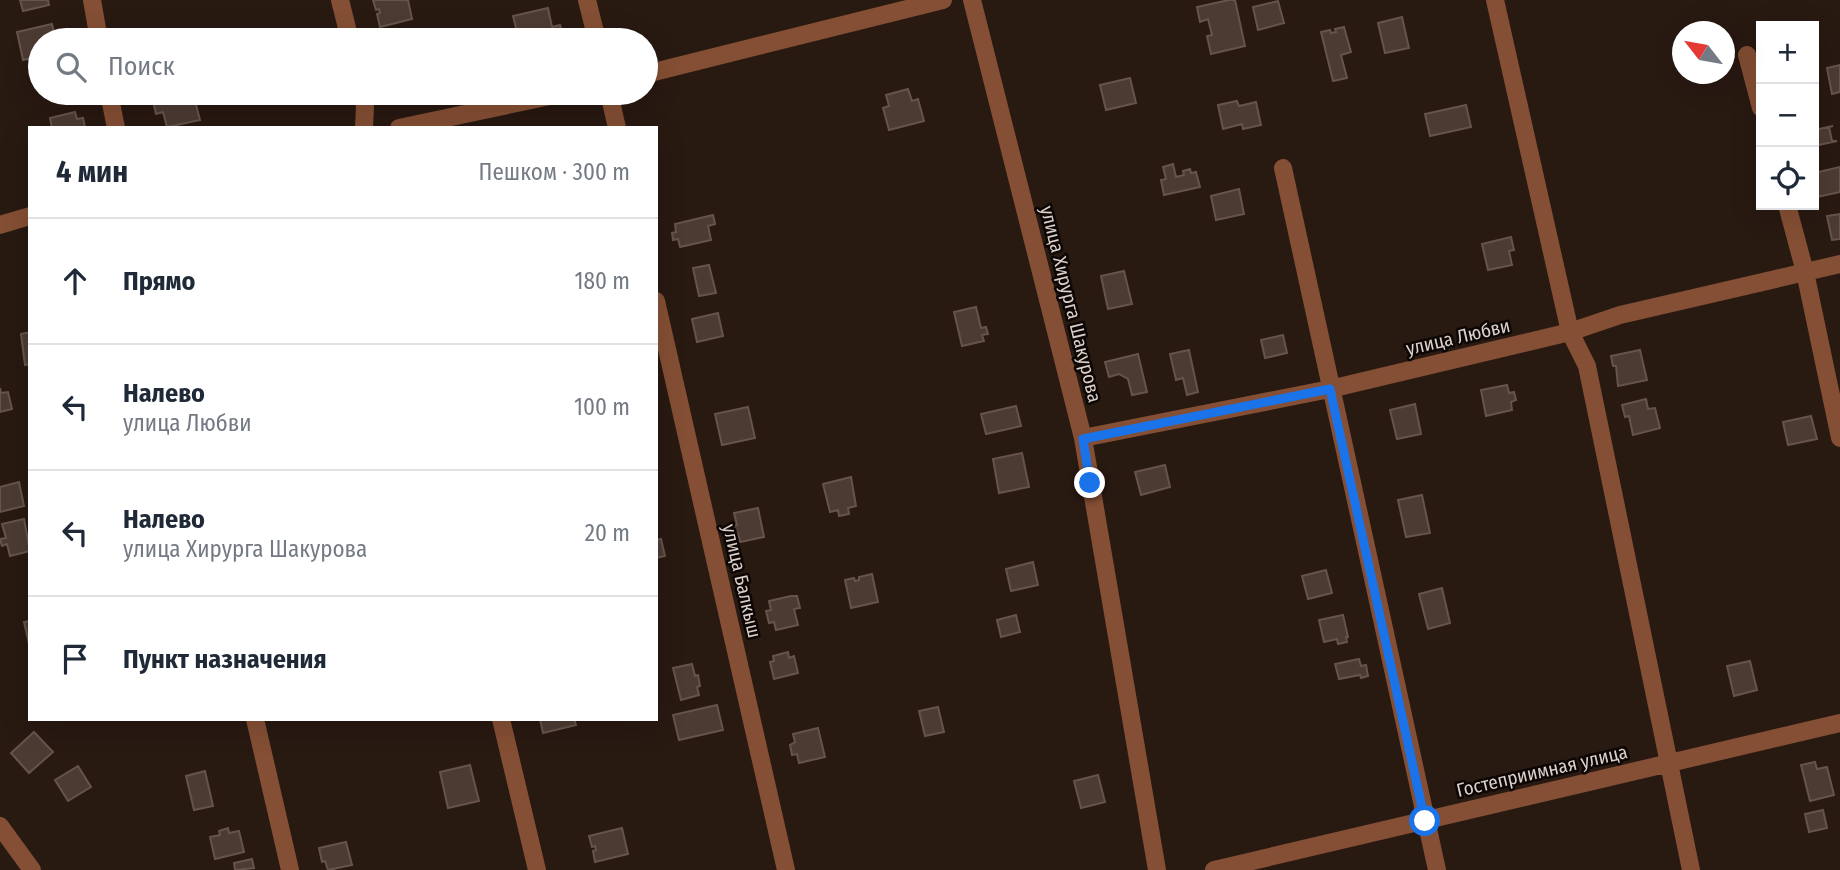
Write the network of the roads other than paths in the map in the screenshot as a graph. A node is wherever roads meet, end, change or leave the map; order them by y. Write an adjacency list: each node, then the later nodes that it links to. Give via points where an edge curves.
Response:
1 (92, 0): 7 (street)
2 (340, 0): 8 (street)
3 (587, 0): 9 (street)
4 (943, 0): 11 (street)
5 (972, 0): 31 (street, улица Хирурга Шакурова)
6 (1495, 0): 28 (street)
7 (97, 28)
8 (347, 28)
9 (594, 28)
10 (1747, 55): 12 (street)
11 (658, 71)
12 (1756, 89)
13 (111, 105): 17 (street)
14 (365, 105): 18 (street)
15 (507, 105): 19 (street)
16 (612, 105): 20 (street)
17 (116, 126)
18 (364, 126)
19 (408, 126)
20 (617, 126)
21 (1283, 168): 29 (street)
22 (1788, 210): 26 (street)
23 (28, 217): 24 (street)
24 (0, 225)
25 (1840, 264): 26 (street, улица Любви)
26 (1805, 272): 28 (street, улица Любви, via 1619,315); 30 (street)
27 (658, 310): 41 (street, улица Балкыш)
28 (1570, 332): 29 (street, улица Любви); 35 (street, via 1587,366)
29 (1330, 389): 31 (street, улица Любви); 36 (street)
30 (1840, 438)
31 (1083, 439): 42 (street, улица Хирурга Шакурова)
32 (255, 721): 39 (street)
33 (501, 721): 40 (street)
34 (1840, 723): 35 (street, Гостеприимная улица)
35 (1668, 763): 36 (street, Гостеприимная улица); 45 (street)
36 (1425, 821): 43 (street, Гостеприимная улица); 44 (street)
37 (0, 826): 38 (street)
38 (32, 870)
39 (290, 870)
40 (537, 870)
41 (786, 870)
42 (1157, 870)
43 (1214, 870)
44 (1437, 870)
45 (1691, 870)

